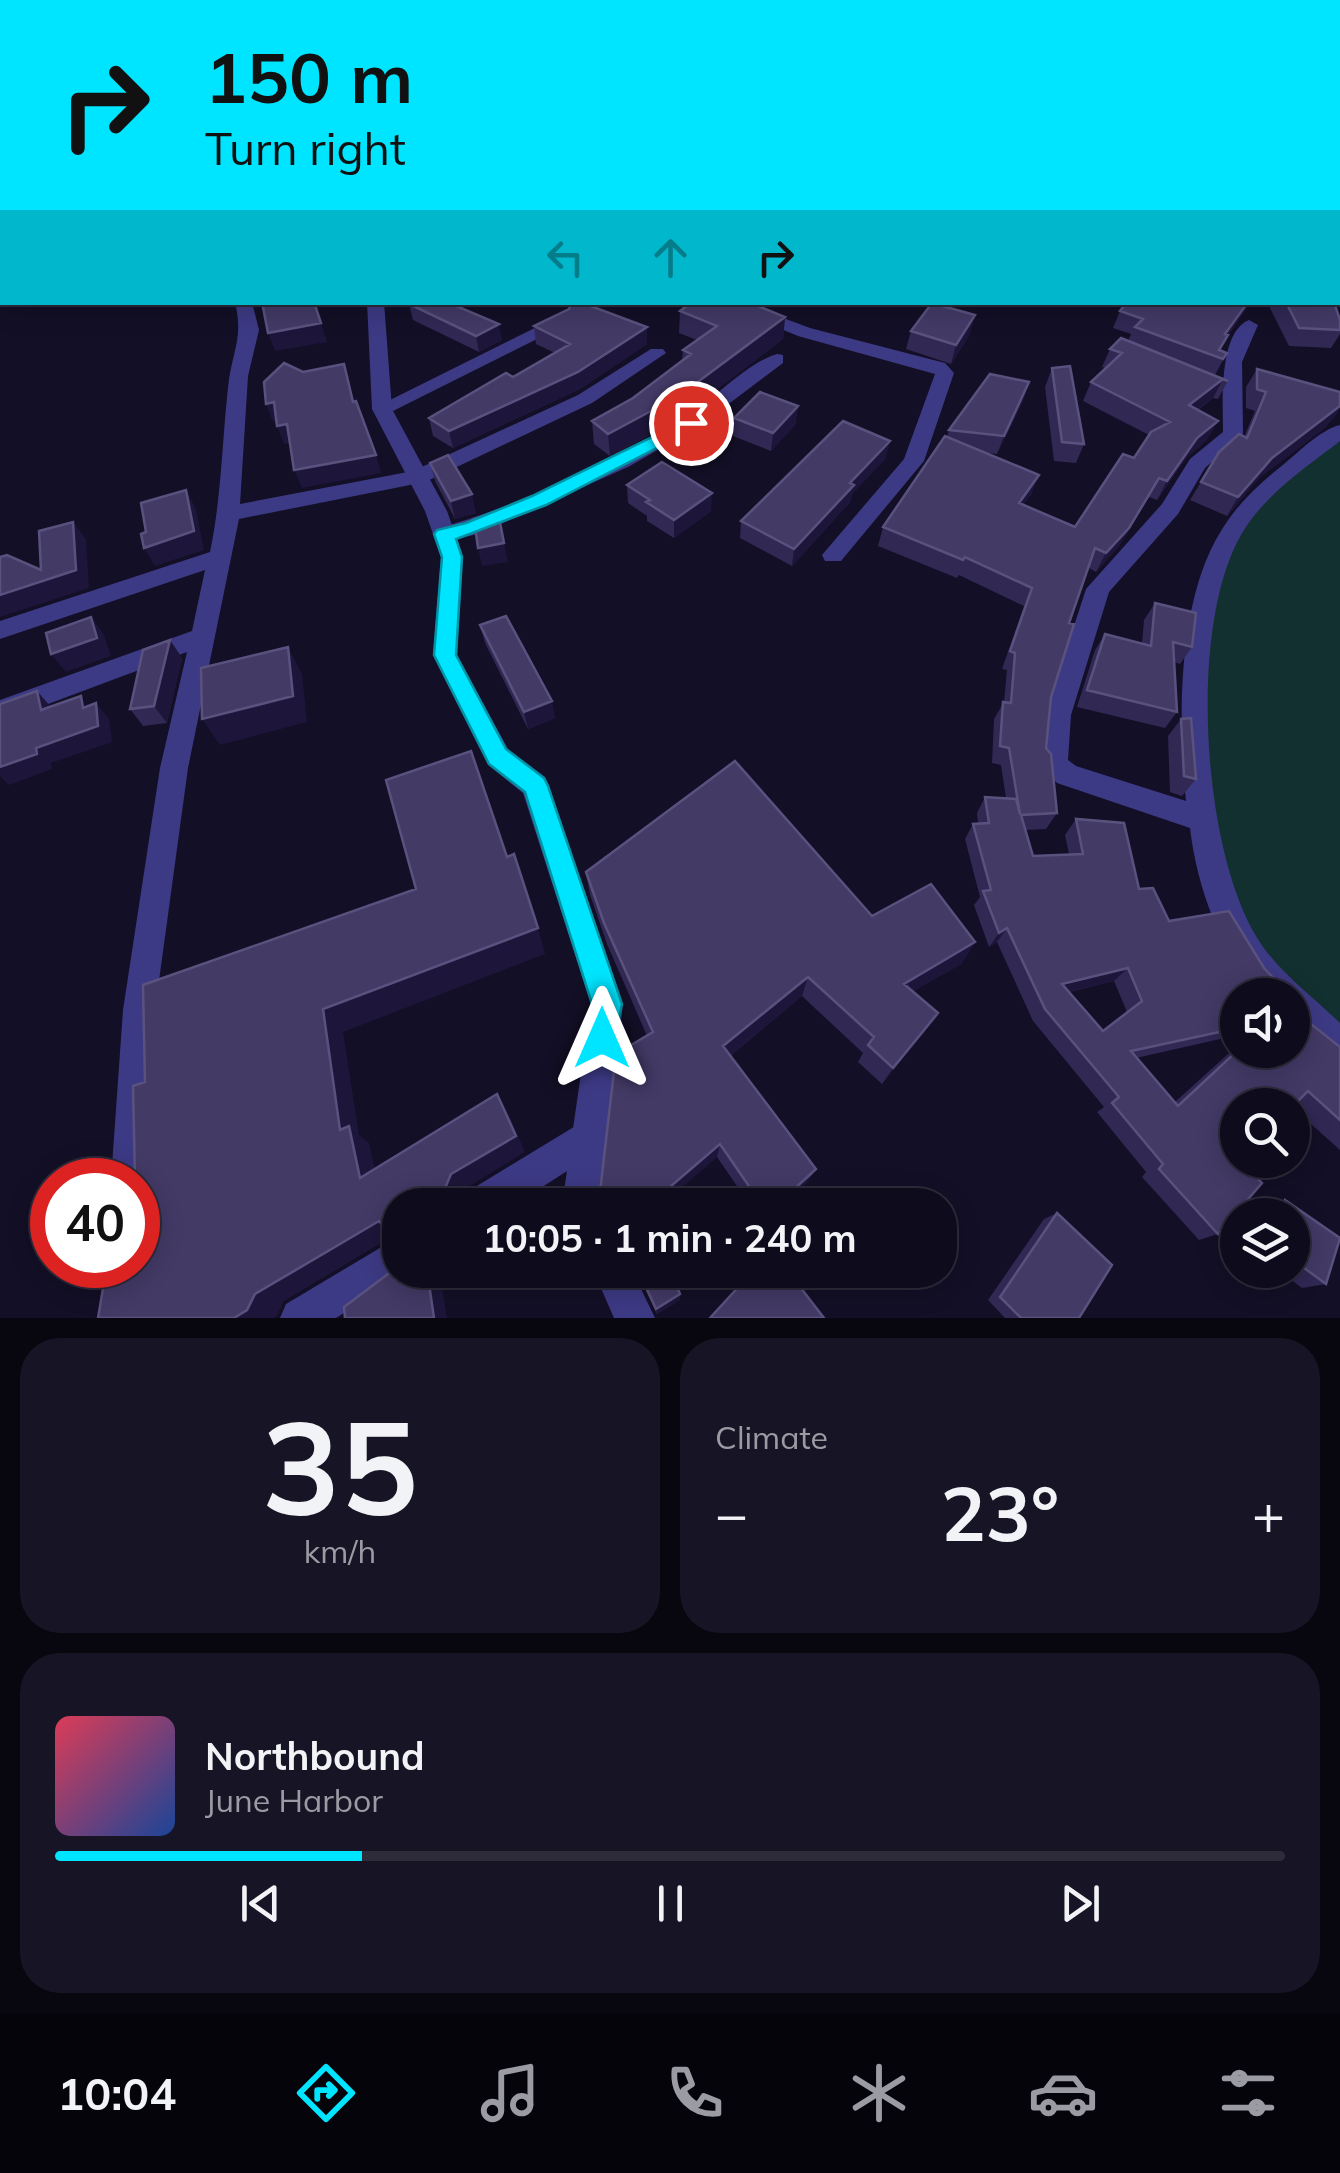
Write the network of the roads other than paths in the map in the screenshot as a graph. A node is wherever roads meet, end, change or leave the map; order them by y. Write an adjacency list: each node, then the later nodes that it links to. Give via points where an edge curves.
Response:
1 (244, 305): 11 (street, via 250,330 239,376)
2 (374, 305): 8 (street)
3 (732, 305): 13 (street, via 945,373 914,461)
4 (563, 319): 8 (street)
5 (1249, 325): 18 (street, via 1226,392 1233,434 1196,464 1170,509 1098,589 1058,714 1054,764 1067,775)
6 (658, 353): 10 (street, via 584,399)
7 (776, 359): 12 (street, via 691,423 620,462 522,508)
8 (382, 410): 10 (street)
9 (1340, 431): 18 (street, via 1245,510 1210,582 1197,667)
10 (418, 477): 11 (street); 12 (street)
11 (228, 514): 14 (street)
12 (444, 534): 22 (street, via 452,557 445,655 498,756 535,786 607,1004)
13 (834, 554)
14 (219, 557): 15 (street); 16 (street)
15 (0, 630)
16 (204, 636): 17 (street); 23 (street, via 174,768 140,1010)
17 (0, 711)
18 (1202, 819): 19 (street, via 1214,876 1252,958)
19 (1271, 978)
20 (1310, 1017): 21 (street)
21 (1340, 1048)
22 (588, 1138): 24 (street); 25 (street)
23 (130, 1158)
24 (507, 1188)
25 (584, 1188)
26 (382, 1266): 28 (street)
27 (621, 1288): 29 (street)
28 (300, 1318)
29 (635, 1318)

